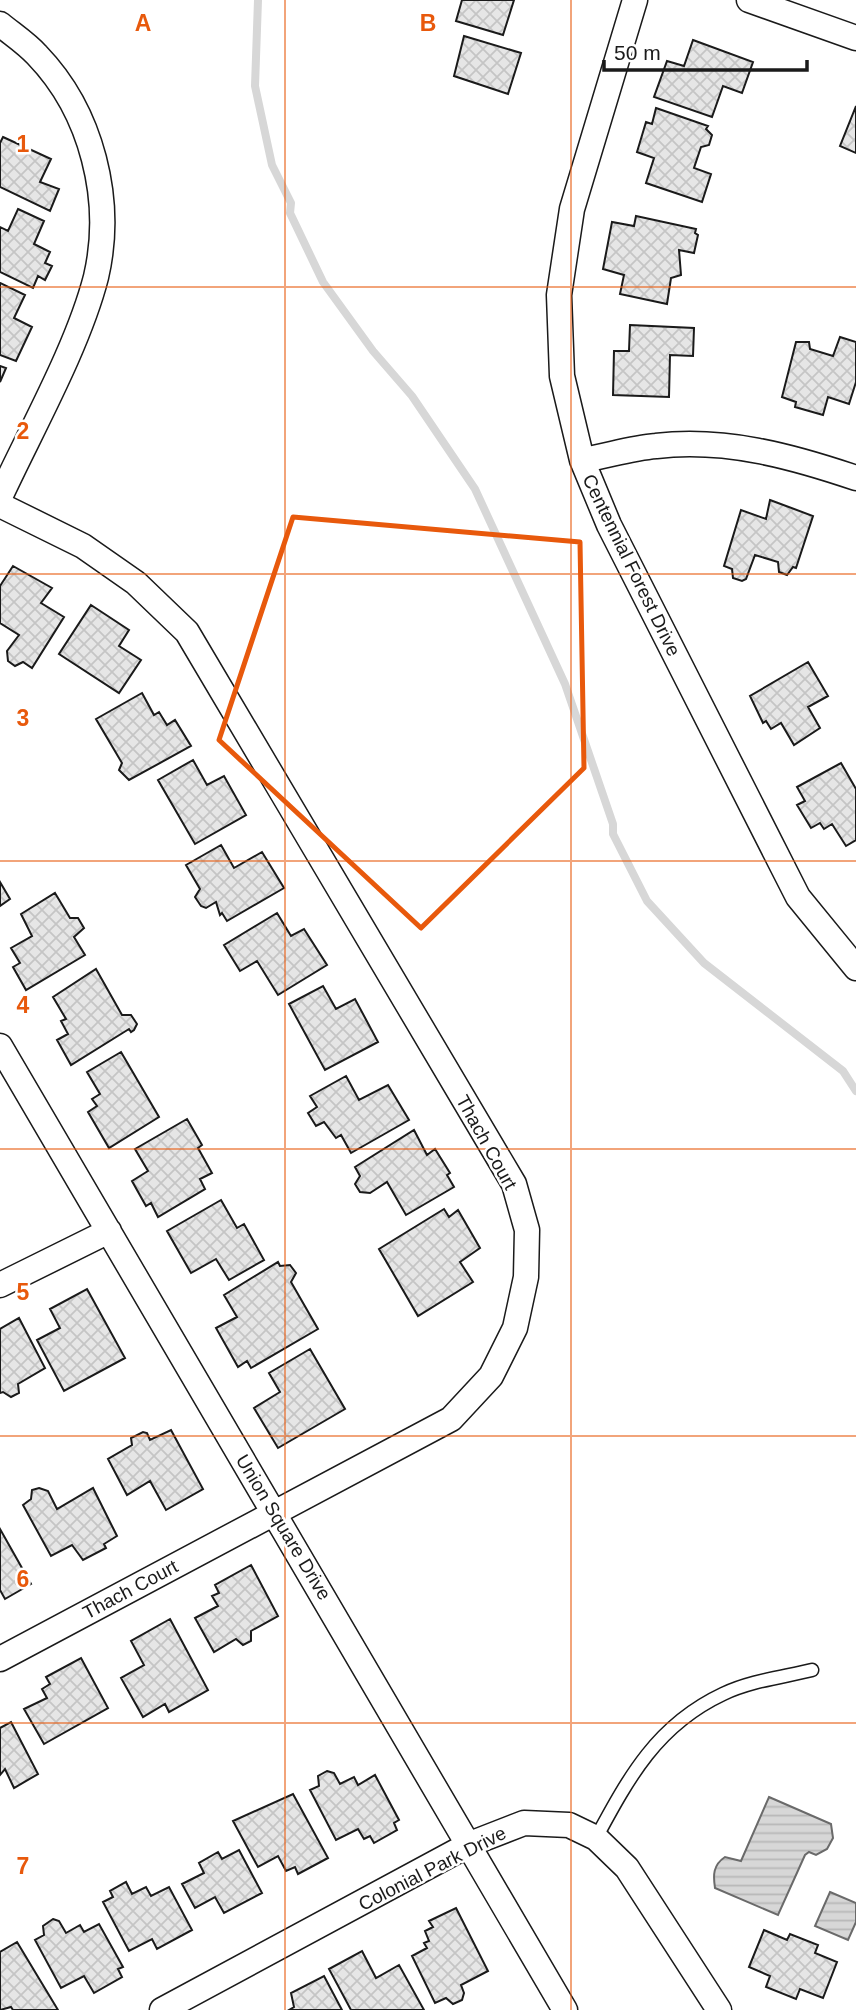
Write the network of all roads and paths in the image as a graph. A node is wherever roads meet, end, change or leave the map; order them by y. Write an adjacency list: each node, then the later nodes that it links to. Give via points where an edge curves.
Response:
1 (635, 0): 5 (street, Centennial Forest Drive, via 572,209 559,295 562,376)
2 (749, 0): 4 (street)
3 (0, 24): 7 (street, via 37,55 74,104 98,164 102,223 96,276 77,331)
4 (856, 38)
5 (582, 460): 6 (street, via 656,446 722,444 799,459); 9 (street, Centennial Forest Drive, via 609,525 798,897)
6 (856, 478)
7 (0, 497)
8 (0, 505): 13 (street, Thach Court, via 83,546 136,583 187,632 514,1184 527,1230 526,1278 515,1328 491,1376 451,1419)
9 (856, 968)
10 (0, 1046): 11 (street, Union Square Drive)
11 (109, 1231): 12 (street); 13 (street, Union Square Drive)
12 (0, 1285)
13 (276, 1515): 14 (street, Thach Court, via 242,1528); 17 (street, Union Square Drive)
14 (0, 1659)
15 (812, 1670): 16 (lane, via 723,1694 681,1719 650,1748)
16 (596, 1838): 17 (street, Colonial Park Drive, via 569,1825 524,1823); 20 (street, Colonial Park Drive, via 627,1868)
17 (470, 1844): 18 (street, Colonial Park Drive); 19 (street, Union Square Drive)
18 (162, 2010)
19 (565, 2010)
20 (719, 2010)

